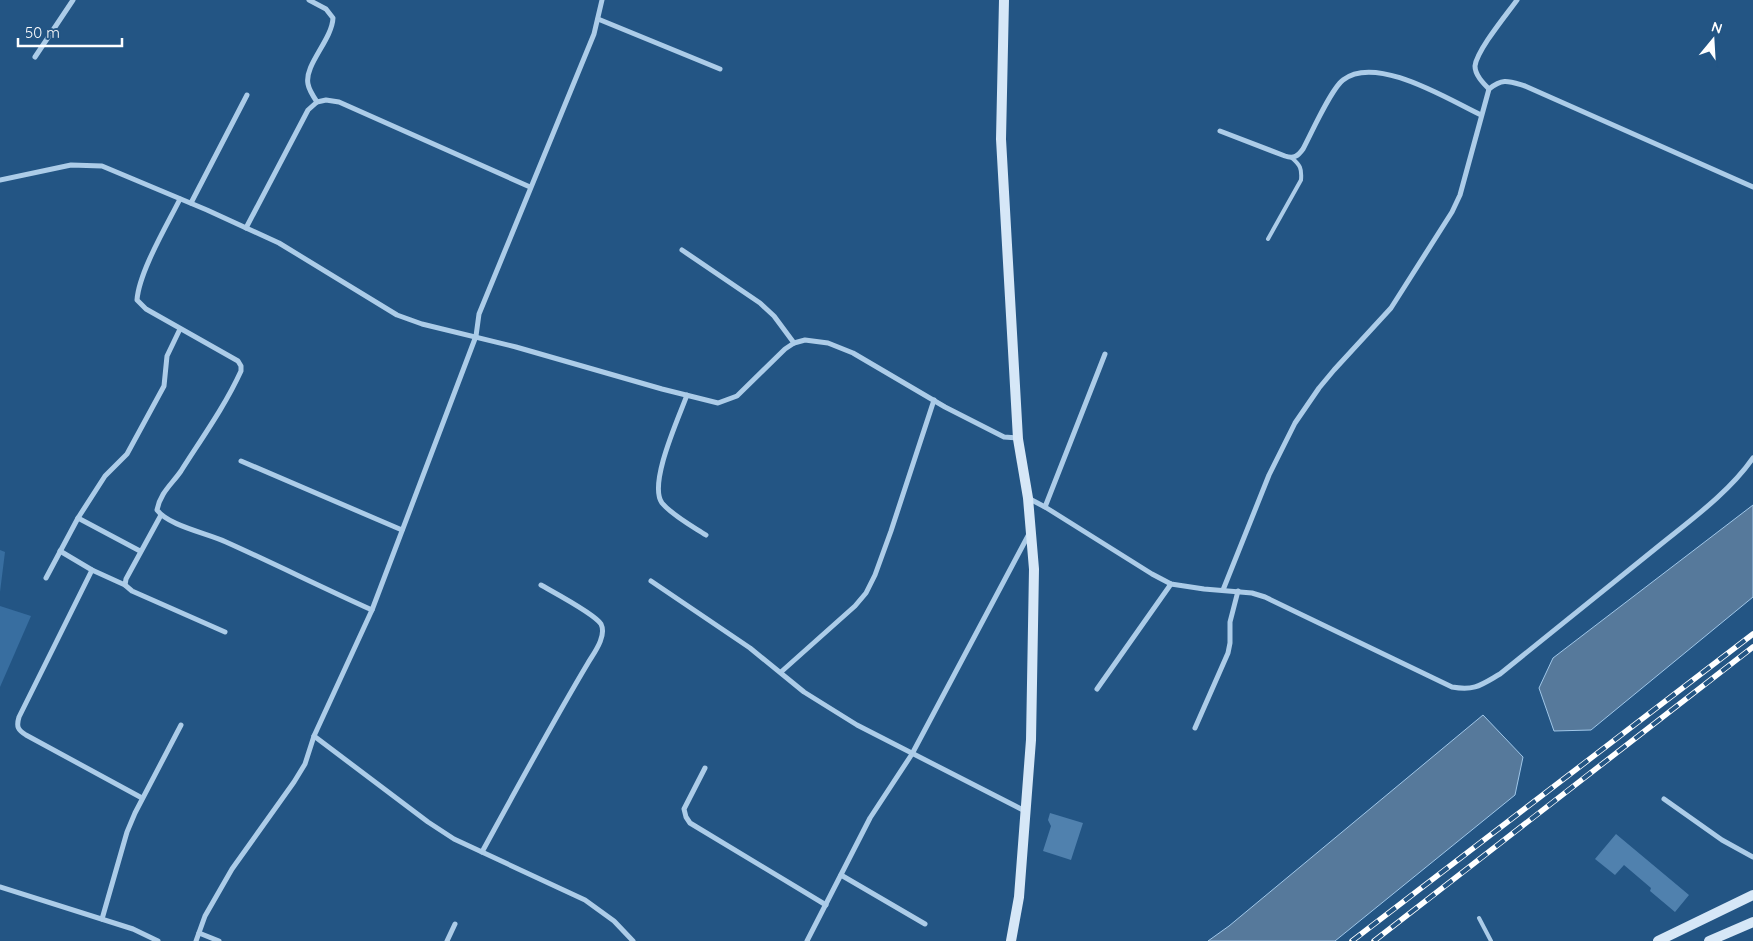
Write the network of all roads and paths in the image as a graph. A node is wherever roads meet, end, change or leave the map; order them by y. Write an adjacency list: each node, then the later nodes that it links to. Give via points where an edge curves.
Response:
1 (73, 0): 7 (street)
2 (309, 0): 11 (street, via 326,9 333,18 328,37 308,74 308,83)
3 (602, 0): 6 (street)
4 (1004, 0): 29 (street, via 1002,138)
5 (1518, 0): 9 (street, via 1498,26 1475,66 1477,75)
6 (598, 19): 8 (street); 16 (street)
7 (35, 57)
8 (720, 69)
9 (1488, 89): 12 (street); 17 (street, via 1498,82 1508,81 1525,86)
10 (247, 95): 19 (street)
11 (317, 102): 16 (street, via 339,102); 20 (street, via 301,122)
12 (1481, 115): 14 (street, via 1399,78 1367,72 1351,75 1334,90 1303,150); 47 (street, via 1460,195 1452,212 1391,308 1324,382 1295,423)
13 (1220, 131): 14 (street)
14 (1292, 158): 21 (lane, via 1300,165 1301,180)
15 (0, 180): 18 (street, via 71,166 102,166)
16 (530, 187): 24 (street, via 479,314)
17 (1753, 187)
18 (180, 199): 19 (street); 23 (street, via 137,293 137,300 146,309)
19 (191, 203): 20 (street)
20 (246, 228): 24 (street, via 279,243 397,315)
21 (1268, 239)
22 (682, 250): 25 (street, via 760,303)
23 (180, 329): 34 (street, via 238,360 242,371 178,475 158,500 157,510); 35 (street, via 167,356 164,386 127,454 105,476)
24 (476, 336): 27 (street); 36 (street)
25 (794, 343): 27 (street, via 737,396 718,403); 28 (street, via 805,340 828,343 853,352)
26 (1105, 354): 33 (street)
27 (687, 396): 38 (street, via 659,474 658,491 662,502 675,514)
28 (934, 400): 29 (street, via 1004,436); 51 (street, via 891,531 866,593)
29 (1018, 438): 32 (street)
30 (1753, 458): 48 (street, via 1732,484 1688,522 1508,668 1480,686 1467,690 1452,687 1276,601)
31 (241, 461): 36 (street)
32 (1028, 498): 33 (street); 37 (street)
33 (1045, 507): 45 (street)
34 (161, 515): 39 (street); 49 (street)
35 (78, 518): 39 (street); 40 (street)
36 (402, 530): 49 (street)
37 (1030, 532): 56 (street); 60 (street, via 1034,570 1031,740)
38 (706, 535)
39 (140, 551): 46 (street)
40 (60, 552): 41 (street); 42 (street)
41 (92, 570): 46 (street); 58 (street, via 16,725 19,731)
42 (46, 578)
43 (652, 581): 51 (street)
44 (541, 584): 61 (street, via 593,617 601,624 602,632 598,646)
45 (1171, 584): 47 (street); 52 (street)
46 (125, 585): 50 (street)
47 (1223, 590): 48 (street)
48 (1238, 591): 54 (street, via 1230,622 1228,653)
49 (372, 610): 55 (street)
50 (225, 632)
51 (781, 672): 56 (street, via 804,692)
52 (1097, 689)
53 (181, 725): 58 (street)
54 (1195, 728)
55 (314, 736): 61 (street, via 428,822); 72 (street, via 305,764 232,869 205,916)
56 (912, 754): 60 (street); 63 (street, via 870,818)
57 (705, 768): 66 (street, via 684,809 690,823)
58 (142, 798): 68 (street, via 127,832)
59 (1664, 800): 62 (street)
60 (1025, 811): 79 (street, via 1019,897)
61 (482, 852): 77 (street, via 586,900)
62 (1753, 857)
63 (841, 875): 66 (street); 71 (street)
64 (0, 887): 68 (street)
65 (1753, 895): 81 (street)
66 (826, 905): 78 (street)
67 (1479, 918): 80 (lane)
68 (102, 919): 73 (street)
69 (1753, 922): 82 (street)
70 (455, 924): 76 (street)
71 (925, 924)
72 (199, 934): 74 (street); 75 (street)
73 (158, 941)
74 (196, 941)
75 (219, 941)
76 (447, 941)
77 (634, 941)
78 (807, 941)
79 (1011, 941)
80 (1491, 941)
81 (1658, 941)
82 (1709, 941)

